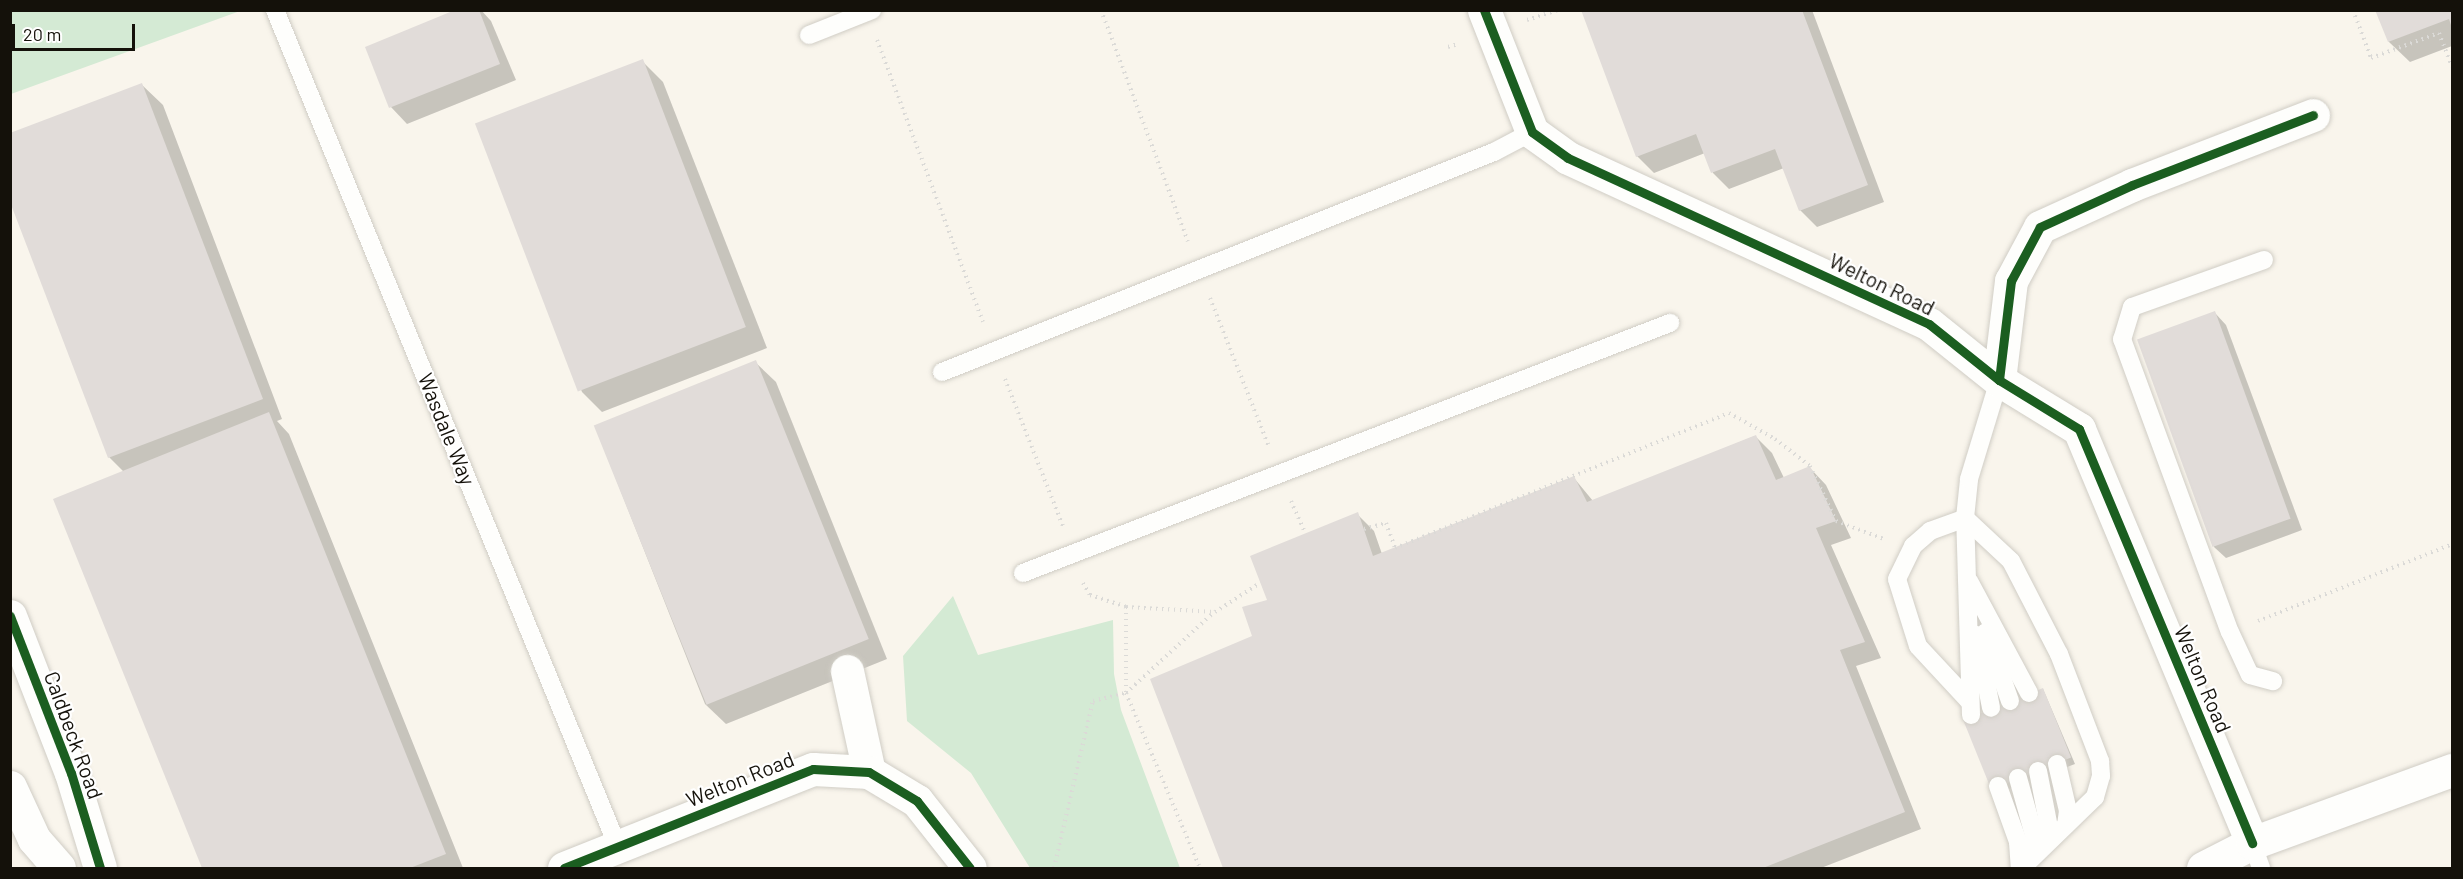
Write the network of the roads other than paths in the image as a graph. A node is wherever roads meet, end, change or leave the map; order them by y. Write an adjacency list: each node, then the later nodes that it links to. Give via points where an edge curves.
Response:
1 (275, 10): 29 (lane, Wasdale Way)
2 (872, 10): 4 (lane)
3 (1484, 10): 6 (street)
4 (809, 35)
5 (2313, 115): 10 (street, via 2133,185 2040,227 2011,281)
6 (1532, 132): 9 (lane, via 1494,152); 10 (street, Welton Road, via 1568,158 1929,324)
7 (2264, 260): 16 (lane, via 2132,307 2122,339 2230,632 2250,675)
8 (1670, 324): 12 (lane)
9 (942, 372)
10 (1999, 380): 11 (lane, via 1969,479); 30 (street, Welton Road, via 2079,429)
11 (1965, 518): 13 (lane); 13 (lane, via 1930,531 1913,546 1898,579 1918,646 1971,709); 27 (lane, via 2011,561 2059,654 2100,761 2101,776 2095,797)
12 (1023, 573)
13 (1966, 577): 17 (lane); 18 (lane); 19 (lane)
14 (10, 616): 33 (street, Caldbeck Road, via 71,774)
15 (847, 671): 23 (street)
16 (2273, 681)
17 (2029, 693)
18 (2010, 701)
19 (1991, 708)
20 (2057, 764): 27 (lane, via 2068,811)
21 (2452, 770): 30 (street)
22 (2038, 771): 28 (lane)
23 (869, 772): 29 (street, Welton Road, via 813,769); 35 (street, Welton Road, via 917,801)
24 (2018, 778): 31 (lane, via 2035,839)
25 (1998, 786): 31 (lane)
26 (10, 787): 32 (street, via 34,840)
27 (2066, 825): 28 (lane)
28 (2051, 838): 31 (lane)
29 (618, 847): 34 (street, Welton Road)
30 (2257, 856): 36 (street)
31 (2025, 864)
32 (59, 868)
33 (100, 868)
34 (564, 868)
35 (970, 868)
36 (2203, 868)

